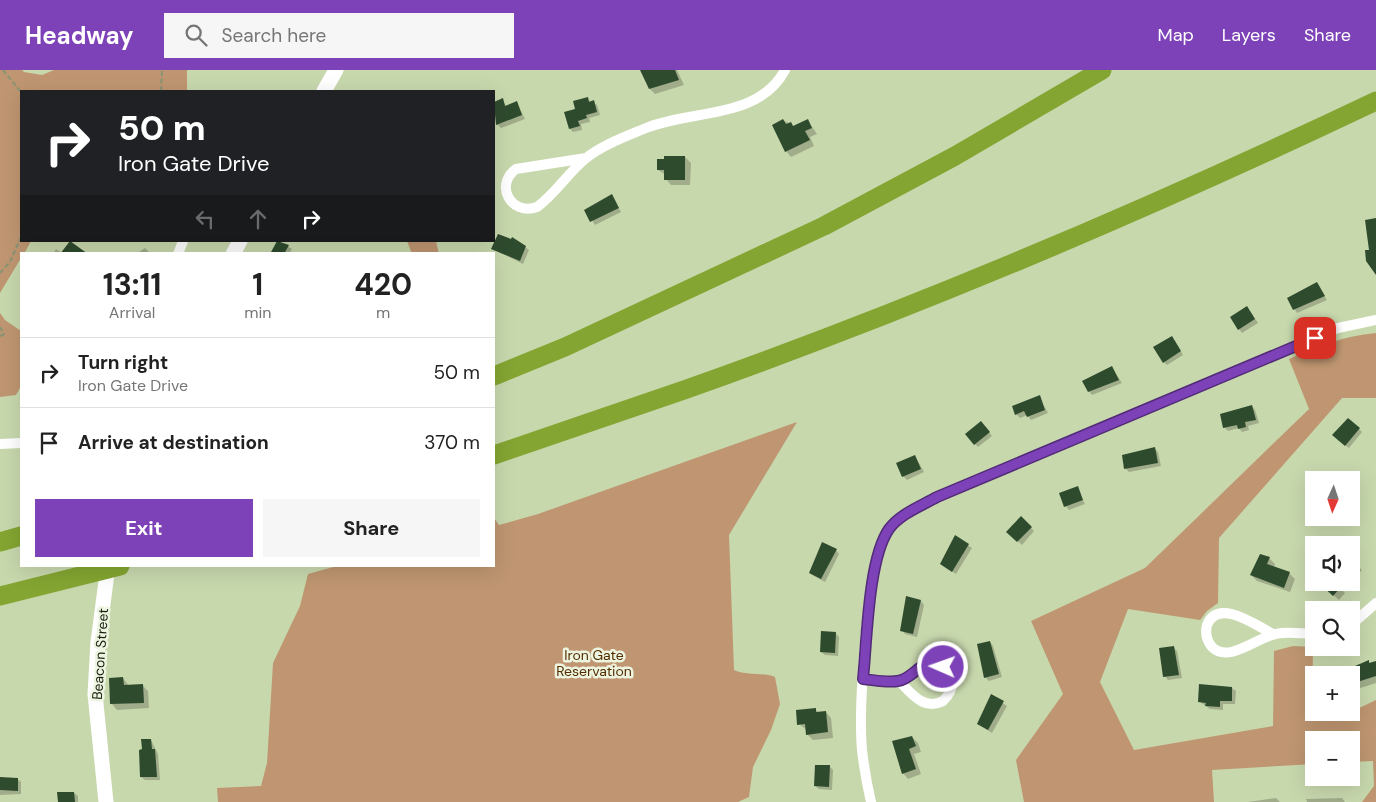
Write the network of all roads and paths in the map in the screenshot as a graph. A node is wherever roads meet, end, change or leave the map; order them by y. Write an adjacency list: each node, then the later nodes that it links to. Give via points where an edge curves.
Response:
1 (3, 70): 8 (path)
2 (162, 70): 6 (path)
3 (336, 70): 7 (main road)
4 (785, 70): 10 (street, via 768,92 746,104 649,127)
5 (1102, 70): 16 (highway, via 956,156 824,226 565,347)
6 (161, 90)
7 (325, 90)
8 (20, 91)
9 (1376, 101): 19 (highway, via 1132,213 913,303 686,389)
10 (586, 158): 10 (street, via 516,169 507,179 508,198 518,207 537,207)
11 (20, 239): 12 (path, via 10,262)
12 (0, 273)
13 (1376, 320): 29 (street, via 1350,324 1315,338 946,493 904,515 889,529 874,570)
14 (0, 328): 15 (path, via 4,334)
15 (0, 336)
16 (495, 376)
17 (20, 443): 18 (street)
18 (0, 444)
19 (495, 455)
20 (20, 536): 21 (highway)
21 (0, 542)
22 (115, 567): 23 (highway)
23 (100, 570): 24 (highway); 31 (main road, Beacon Street, via 95,694)
24 (0, 596)
25 (1376, 603): 26 (street)
26 (1360, 617)
27 (1273, 634): 27 (street, via 1227,652 1211,646 1206,634 1212,618 1224,612 1233,613); 28 (street)
28 (1305, 634)
29 (863, 679): 30 (street); 32 (street, via 862,748)
30 (899, 681): 30 (street, via 915,698 927,704 943,701 952,686 949,673 935,663 922,665)
31 (106, 802)
32 (871, 802)

